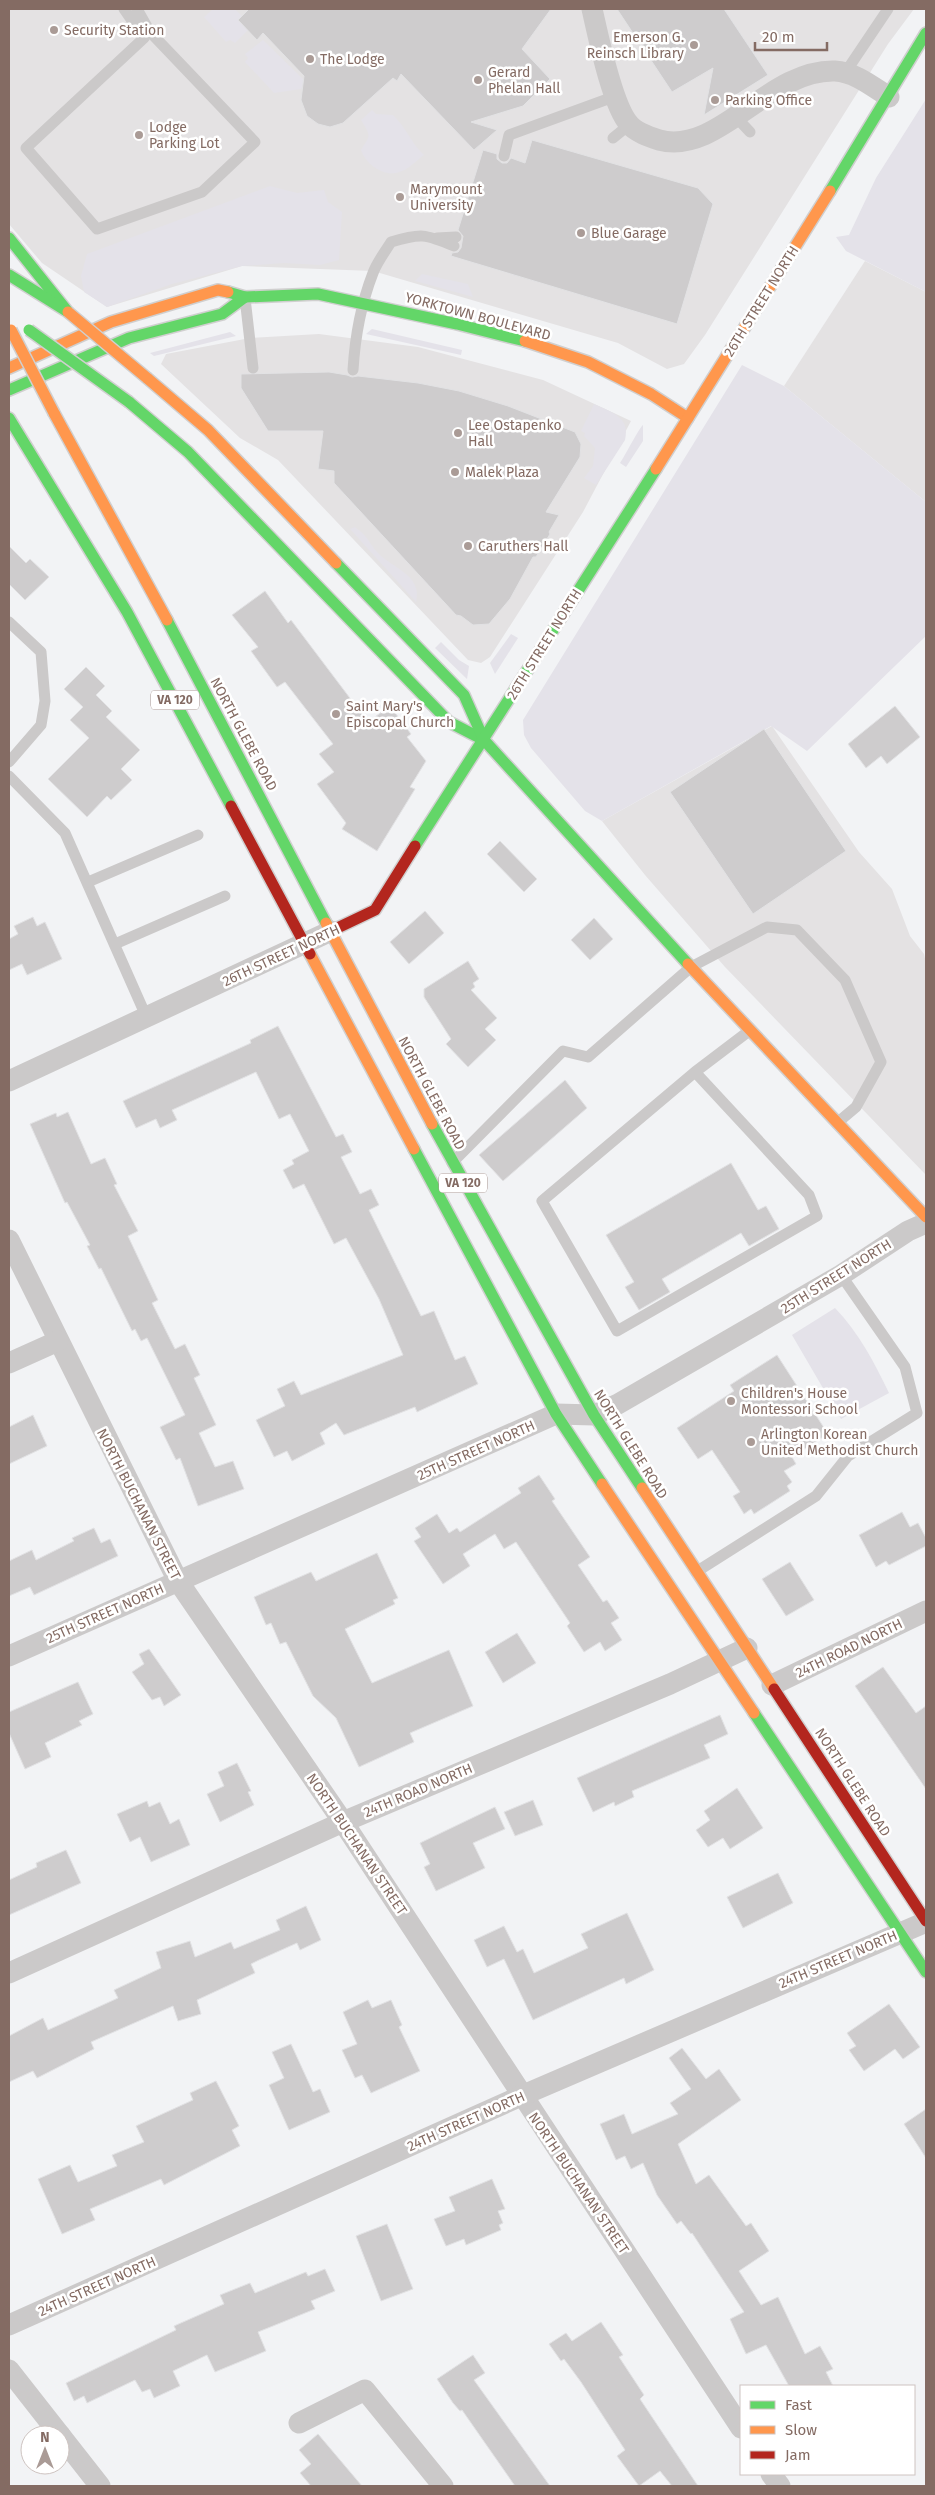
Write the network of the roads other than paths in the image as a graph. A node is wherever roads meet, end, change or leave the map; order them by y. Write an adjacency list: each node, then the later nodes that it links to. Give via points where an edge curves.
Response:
1 (124, 9): 2 (lane, via 144,38 26,148 97,229 202,192 255,142 150,32)
2 (137, 9)
3 (592, 9): 7 (street)
4 (888, 9): 6 (lane)
5 (926, 33): 8 (main road, 26TH STREET NORTH)
6 (845, 73): 8 (street); 9 (street, via 812,74 788,82)
7 (616, 96): 9 (street, via 621,132 667,142 690,142); 11 (lane, via 509,135)
8 (890, 97): 24 (main road, 26TH STREET NORTH)
9 (735, 116): 10 (lane)
10 (750, 132)
11 (504, 156)
12 (9, 238): 17 (main road)
13 (455, 242): 16 (lane, via 415,235 392,242 374,271)
14 (9, 275): 17 (main road)
15 (245, 297): 16 (main road, YORKTOWN BOULEVARD, via 318,294); 20 (main road, YORKTOWN BOULEVARD, via 218,290 165,305 111,322); 21 (lane); 23 (main road, via 222,314 129,338)
16 (364, 302): 22 (lane); 24 (main road, YORKTOWN BOULEVARD, via 514,338 588,362 642,389)
17 (68, 312): 27 (main road, bridge, via 208,430 464,695)
18 (9, 316): 27 (main road, bridge, via 129,402 188,452 449,722)
19 (10, 327): 33 (main road, NORTH GLEBE ROAD / VA 120, bridge)
20 (9, 368)
21 (253, 368)
22 (353, 370)
23 (9, 390)
24 (688, 418): 27 (main road, 26TH STREET NORTH)
25 (12, 423): 34 (main road, VA 120, via 127,612)
26 (9, 622): 28 (lane, via 41,652 45,701 41,725)
27 (484, 740): 33 (main road, 26TH STREET NORTH, via 375,910); 36 (main road)
28 (9, 762)
29 (9, 776): 31 (lane, via 65,833)
30 (198, 835): 31 (lane)
31 (88, 882): 35 (lane)
32 (225, 896): 35 (lane)
33 (331, 931): 34 (street, 26TH STREET NORTH); 42 (main road, NORTH GLEBE ROAD / VA 120)
34 (306, 943): 37 (street, 26TH STREET NORTH); 49 (main road, VA 120)
35 (116, 944): 37 (lane)
36 (691, 967): 38 (main road); 41 (lane, via 767,928 797,930 845,980 881,1062 856,1107); 42 (lane, via 588,1057 563,1051)
37 (146, 1016): 40 (street, 26TH STREET NORTH)
38 (749, 1031): 39 (lane); 41 (main road)
39 (695, 1072): 39 (lane, via 809,1195 817,1216 617,1332 542,1201)
40 (9, 1081)
41 (836, 1123): 43 (main road)
42 (452, 1163): 50 (main road, NORTH GLEBE ROAD / VA 120)
43 (926, 1217)
44 (926, 1223): 46 (street, 25TH STREET NORTH, via 908,1231)
45 (9, 1240): 47 (street, NORTH BUCHANAN STREET)
46 (841, 1275): 50 (street, 25TH STREET NORTH); 51 (lane, via 905,1367 917,1413 848,1456 816,1496)
47 (58, 1341): 48 (street); 52 (street, NORTH BUCHANAN STREET)
48 (9, 1363)
49 (556, 1414): 50 (street, 25TH STREET NORTH); 52 (street, 25TH STREET NORTH); 56 (main road, VA 120)
50 (594, 1415): 51 (main road, NORTH GLEBE ROAD / VA 120)
51 (695, 1572): 54 (main road, NORTH GLEBE ROAD / VA 120)
52 (178, 1581): 55 (street, 25TH STREET NORTH); 58 (street, NORTH BUCHANAN STREET)
53 (926, 1611): 57 (street, 24TH ROAD NORTH)
54 (747, 1648): 56 (street, 24TH ROAD NORTH); 57 (main road, NORTH GLEBE ROAD / VA 120)
55 (9, 1656)
56 (718, 1661): 58 (street, 24TH ROAD NORTH); 60 (main road, VA 120)
57 (772, 1685): 59 (main road, NORTH GLEBE ROAD / VA 120)
58 (343, 1822): 62 (street, 24TH ROAD NORTH); 63 (street, NORTH BUCHANAN STREET)
59 (926, 1921): 60 (street, 24TH STREET NORTH)
60 (900, 1932): 61 (main road, VA 120); 63 (street, 24TH STREET NORTH)
61 (926, 1972)
62 (9, 1973)
63 (521, 2096): 64 (street, 24TH STREET NORTH); 68 (street, NORTH BUCHANAN STREET)
64 (9, 2324)
65 (9, 2370): 67 (street)
66 (299, 2423): 72 (street, via 365,2390)
67 (52, 2425)
68 (740, 2426)
69 (70, 2448): 71 (street)
70 (772, 2475): 73 (street)
71 (100, 2486)
72 (443, 2486)
73 (780, 2486)

